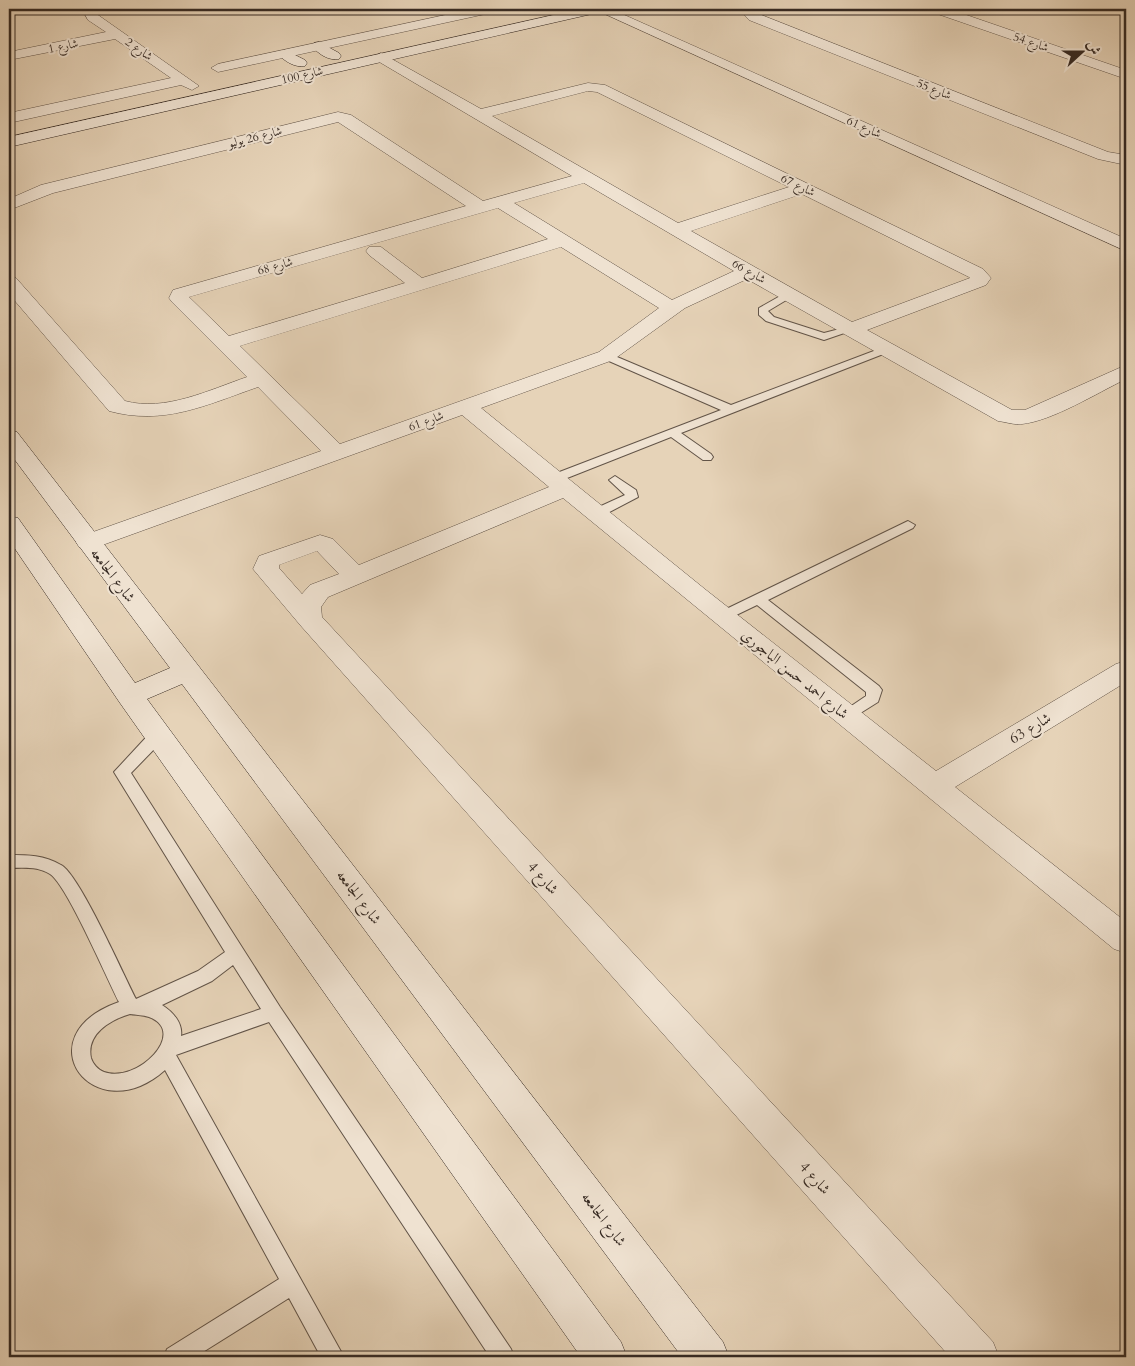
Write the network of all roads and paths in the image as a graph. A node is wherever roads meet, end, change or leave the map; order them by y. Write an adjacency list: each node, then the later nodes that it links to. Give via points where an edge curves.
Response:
1 (89, 9): 11 (street, شارع 2, via 92,17)
2 (490, 9): 12 (street)
3 (596, 9): 10 (street, شارع 100)
4 (601, 9): 32 (street, شارع 61)
5 (625, 9): 26 (street, شارع 61)
6 (751, 9): 23 (street, شارع 55, via 749,12 754,17 1104,156)
7 (937, 9): 19 (street, شارع 54)
8 (535, 10): 9 (street, شارع 100)
9 (480, 23): 10 (street); 15 (street, شارع 100)
10 (496, 31): 16 (street, شارع 100)
11 (118, 34): 14 (street, شارع 1); 20 (street, شارع 2)
12 (319, 46): 13 (street); 15 (street)
13 (285, 54): 17 (street); 18 (street)
14 (9, 56)
15 (334, 56): 17 (street, شارع 100)
16 (381, 57): 21 (street, شارع 66); 22 (street, شارع 100)
17 (300, 63): 20 (street, شارع 100)
18 (218, 68)
19 (1126, 75)
20 (189, 83): 22 (street, شارع 100)
21 (477, 115): 24 (street, شارع 66); 25 (street, شارع 67, via 585,88 600,88)
22 (12, 131)
23 (1126, 160)
24 (586, 178): 27 (street, شارع 68); 30 (street, شارع 66)
25 (804, 188): 30 (street); 39 (street, شارع 67, via 982,278)
26 (1053, 196)
27 (500, 202): 29 (street, شارع 68); 31 (street)
28 (9, 205): 29 (street, شارع 26 يوليو, via 47,189 338,117 346,118)
29 (480, 208): 40 (street, شارع 68, via 180,294 179,298)
30 (676, 230): 34 (street, شارع 66)
31 (562, 241): 36 (street); 38 (street)
32 (1126, 246)
33 (375, 251): 36 (street)
34 (749, 272): 37 (street, شارع 66); 38 (street, شارع 61)
35 (9, 282): 44 (street, via 117,406 125,410 160,411)
36 (420, 284): 40 (street)
37 (789, 294): 39 (street, شارع 66); 39 (lane, via 762,313 770,319 824,338)
38 (672, 308): 42 (street, شارع 61)
39 (852, 329): 41 (street, شارع 66)
40 (226, 344): 44 (street, شارع 68)
41 (887, 349): 43 (street, شارع 66, via 1013,417 1031,416); 46 (lane)
42 (606, 356): 45 (street, شارع 61); 46 (lane)
43 (1126, 372)
44 (262, 379): 49 (street, شارع 68)
45 (466, 407): 49 (street, شارع 61); 52 (street, شارع احمد حسن الباجوري)
46 (732, 410): 47 (lane)
47 (673, 433): 50 (lane); 52 (lane)
48 (9, 437): 56 (street, شارع الجامعه)
49 (336, 453): 56 (street, شارع 61)
50 (707, 457)
51 (615, 480): 53 (lane, via 632,493 632,497)
52 (558, 484): 53 (street, شارع احمد حسن الباجوري); 57 (street)
53 (596, 514): 59 (street, شارع احمد حسن الباجوري)
54 (9, 523): 63 (street)
55 (908, 525): 58 (lane)
56 (88, 542): 61 (street, شارع الجامعه)
57 (354, 575): 60 (street, via 312,597 307,605); 60 (street, شارع 4, via 320,542 268,561 266,569)
58 (758, 599): 59 (lane); 64 (lane, via 874,690 873,698)
59 (722, 616): 64 (street, شارع احمد حسن الباجوري)
60 (310, 620): 79 (street, شارع 4)
61 (186, 672): 63 (street); 78 (street, شارع الجامعه)
62 (1122, 679): 66 (street, شارع 63)
63 (130, 696): 65 (street)
64 (846, 715): 66 (street, شارع احمد حسن الباجوري)
65 (158, 735): 69 (lane, via 122,772); 77 (street)
66 (934, 786): 68 (street, شارع احمد حسن الباجوري)
67 (9, 862): 70 (lane, via 33,861 57,870 80,904)
68 (1126, 940)
69 (237, 953): 70 (lane, via 205,976); 71 (lane)
70 (137, 1006): 72 (lane, via 153,1008 168,1020 173,1036); 72 (lane, via 113,1011 98,1020 86,1034 81,1049 82,1063 90,1075 112,1083 139,1079 155,1069)
71 (273, 1013): 72 (lane); 76 (lane)
72 (169, 1052): 73 (lane)
73 (293, 1283): 74 (lane); 75 (lane)
74 (174, 1357)
75 (334, 1357)
76 (503, 1357)
77 (606, 1357)
78 (708, 1357)
79 (978, 1357)

